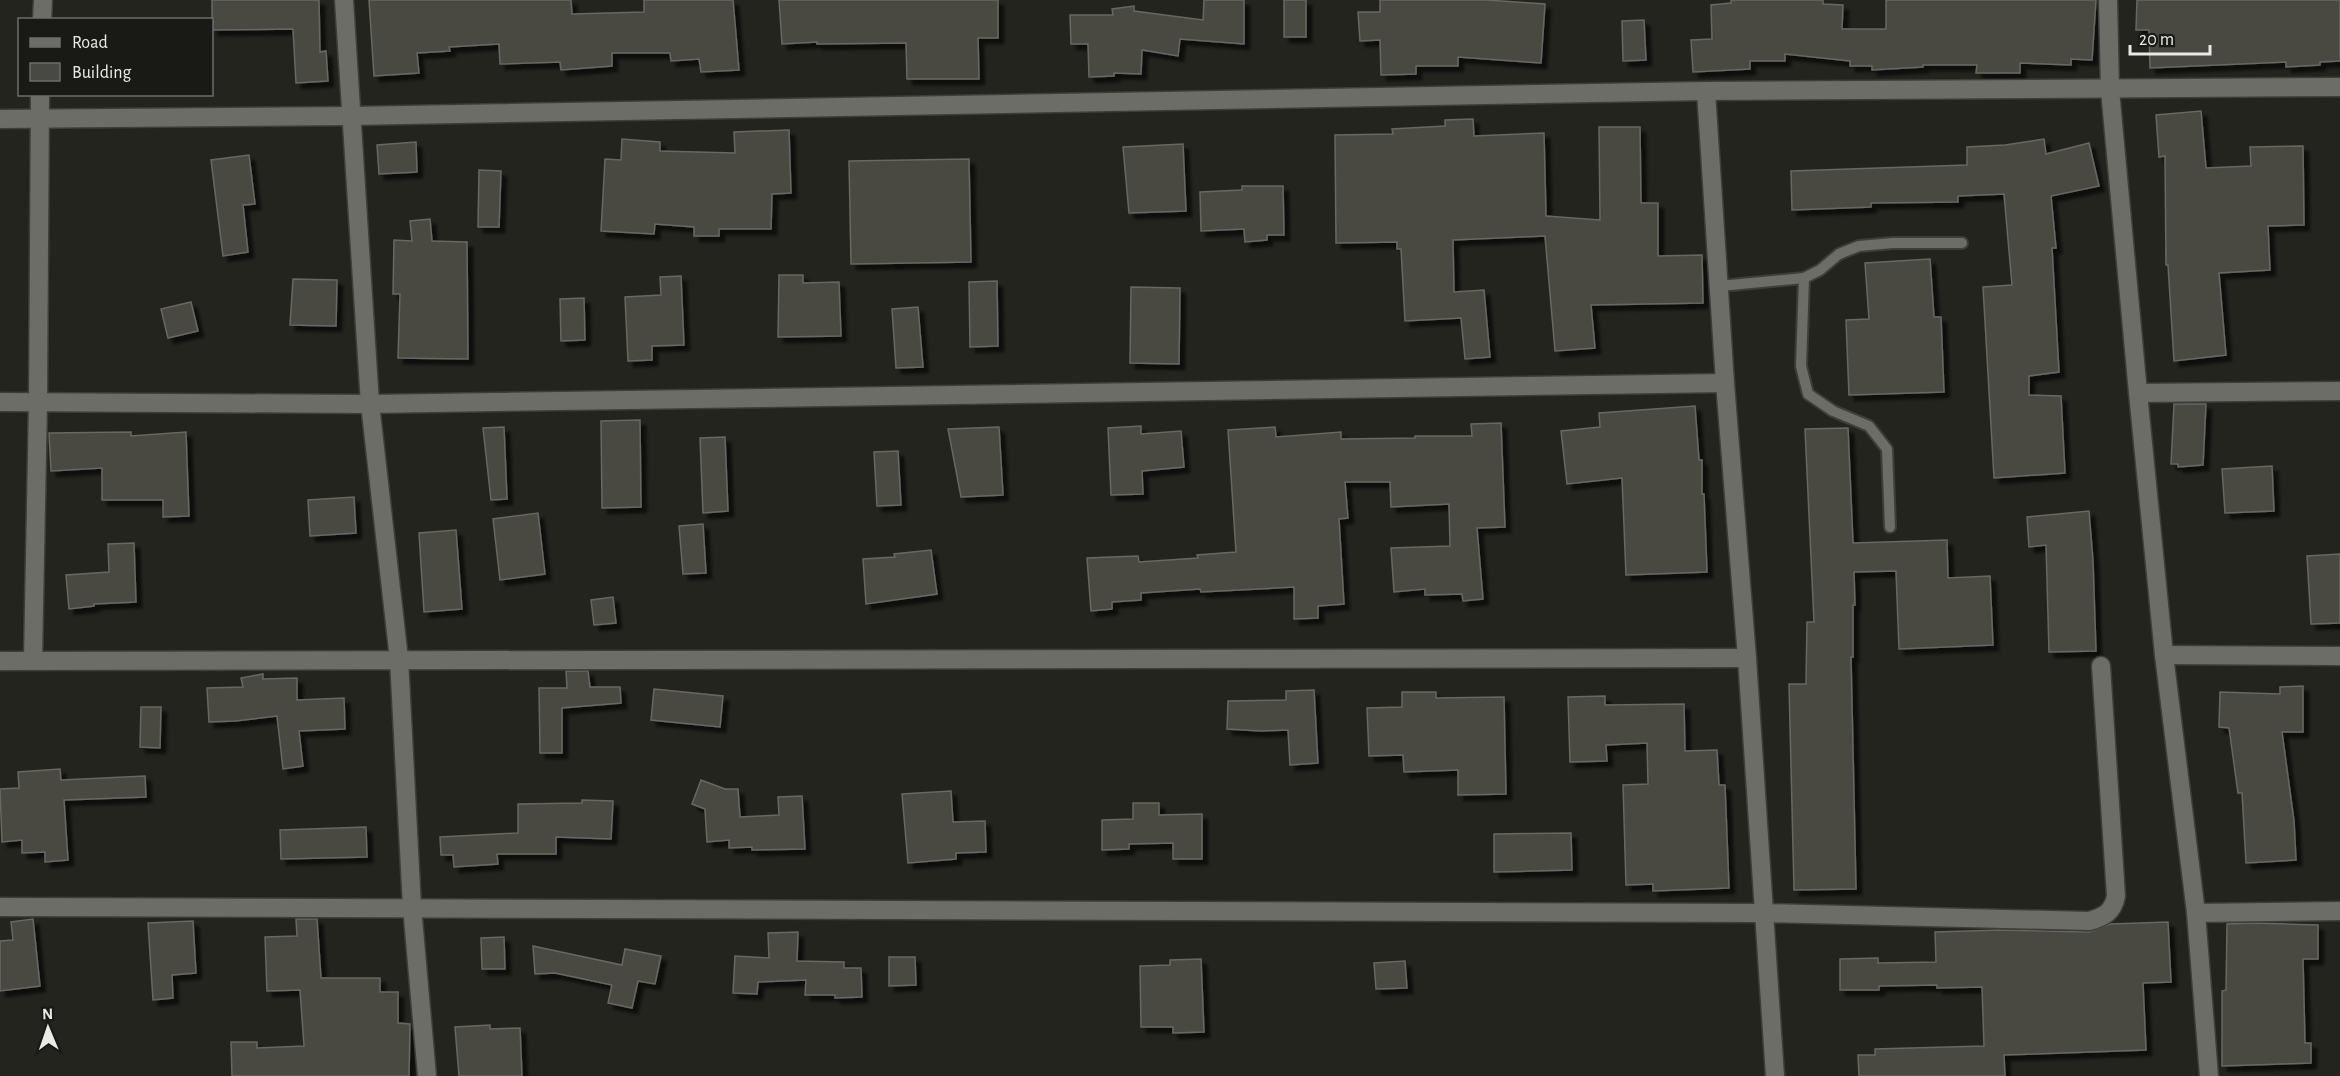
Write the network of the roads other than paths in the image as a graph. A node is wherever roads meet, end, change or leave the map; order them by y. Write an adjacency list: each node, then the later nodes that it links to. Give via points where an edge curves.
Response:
1 (43, 0): 4 (street)
2 (344, 0): 9 (street)
3 (2108, 0): 6 (street)
4 (42, 18)
5 (2340, 87): 6 (street)
6 (2110, 90): 7 (street); 17 (street)
7 (1706, 91): 9 (street); 14 (street)
8 (40, 96): 10 (street)
9 (351, 116): 10 (street); 20 (street)
10 (39, 118): 11 (street); 19 (street)
11 (0, 119)
12 (1962, 243): 13 (lane, via 1859,246 1839,254)
13 (1804, 278): 14 (lane); 21 (lane, via 1801,366 1808,394 1833,411 1869,426 1887,449)
14 (1720, 286): 15 (street)
15 (1725, 383): 20 (street); 24 (street)
16 (2340, 391): 17 (street)
17 (2138, 393): 22 (street)
18 (0, 402): 19 (street)
19 (38, 402): 20 (street); 26 (street)
20 (369, 404): 25 (street)
21 (1890, 527)
22 (2164, 655): 23 (street); 33 (street)
23 (2340, 656)
24 (1747, 658): 25 (street); 32 (street)
25 (399, 659): 26 (street); 30 (street)
26 (33, 660): 27 (street)
27 (0, 661)
28 (2101, 666): 32 (street, via 2116,896 2109,913 2089,921)
29 (0, 907): 30 (street)
30 (412, 907): 32 (street); 34 (street)
31 (2340, 911): 33 (street)
32 (1763, 913): 35 (street)
33 (2196, 913): 36 (street)
34 (427, 1076)
35 (1774, 1076)
36 (2209, 1076)

